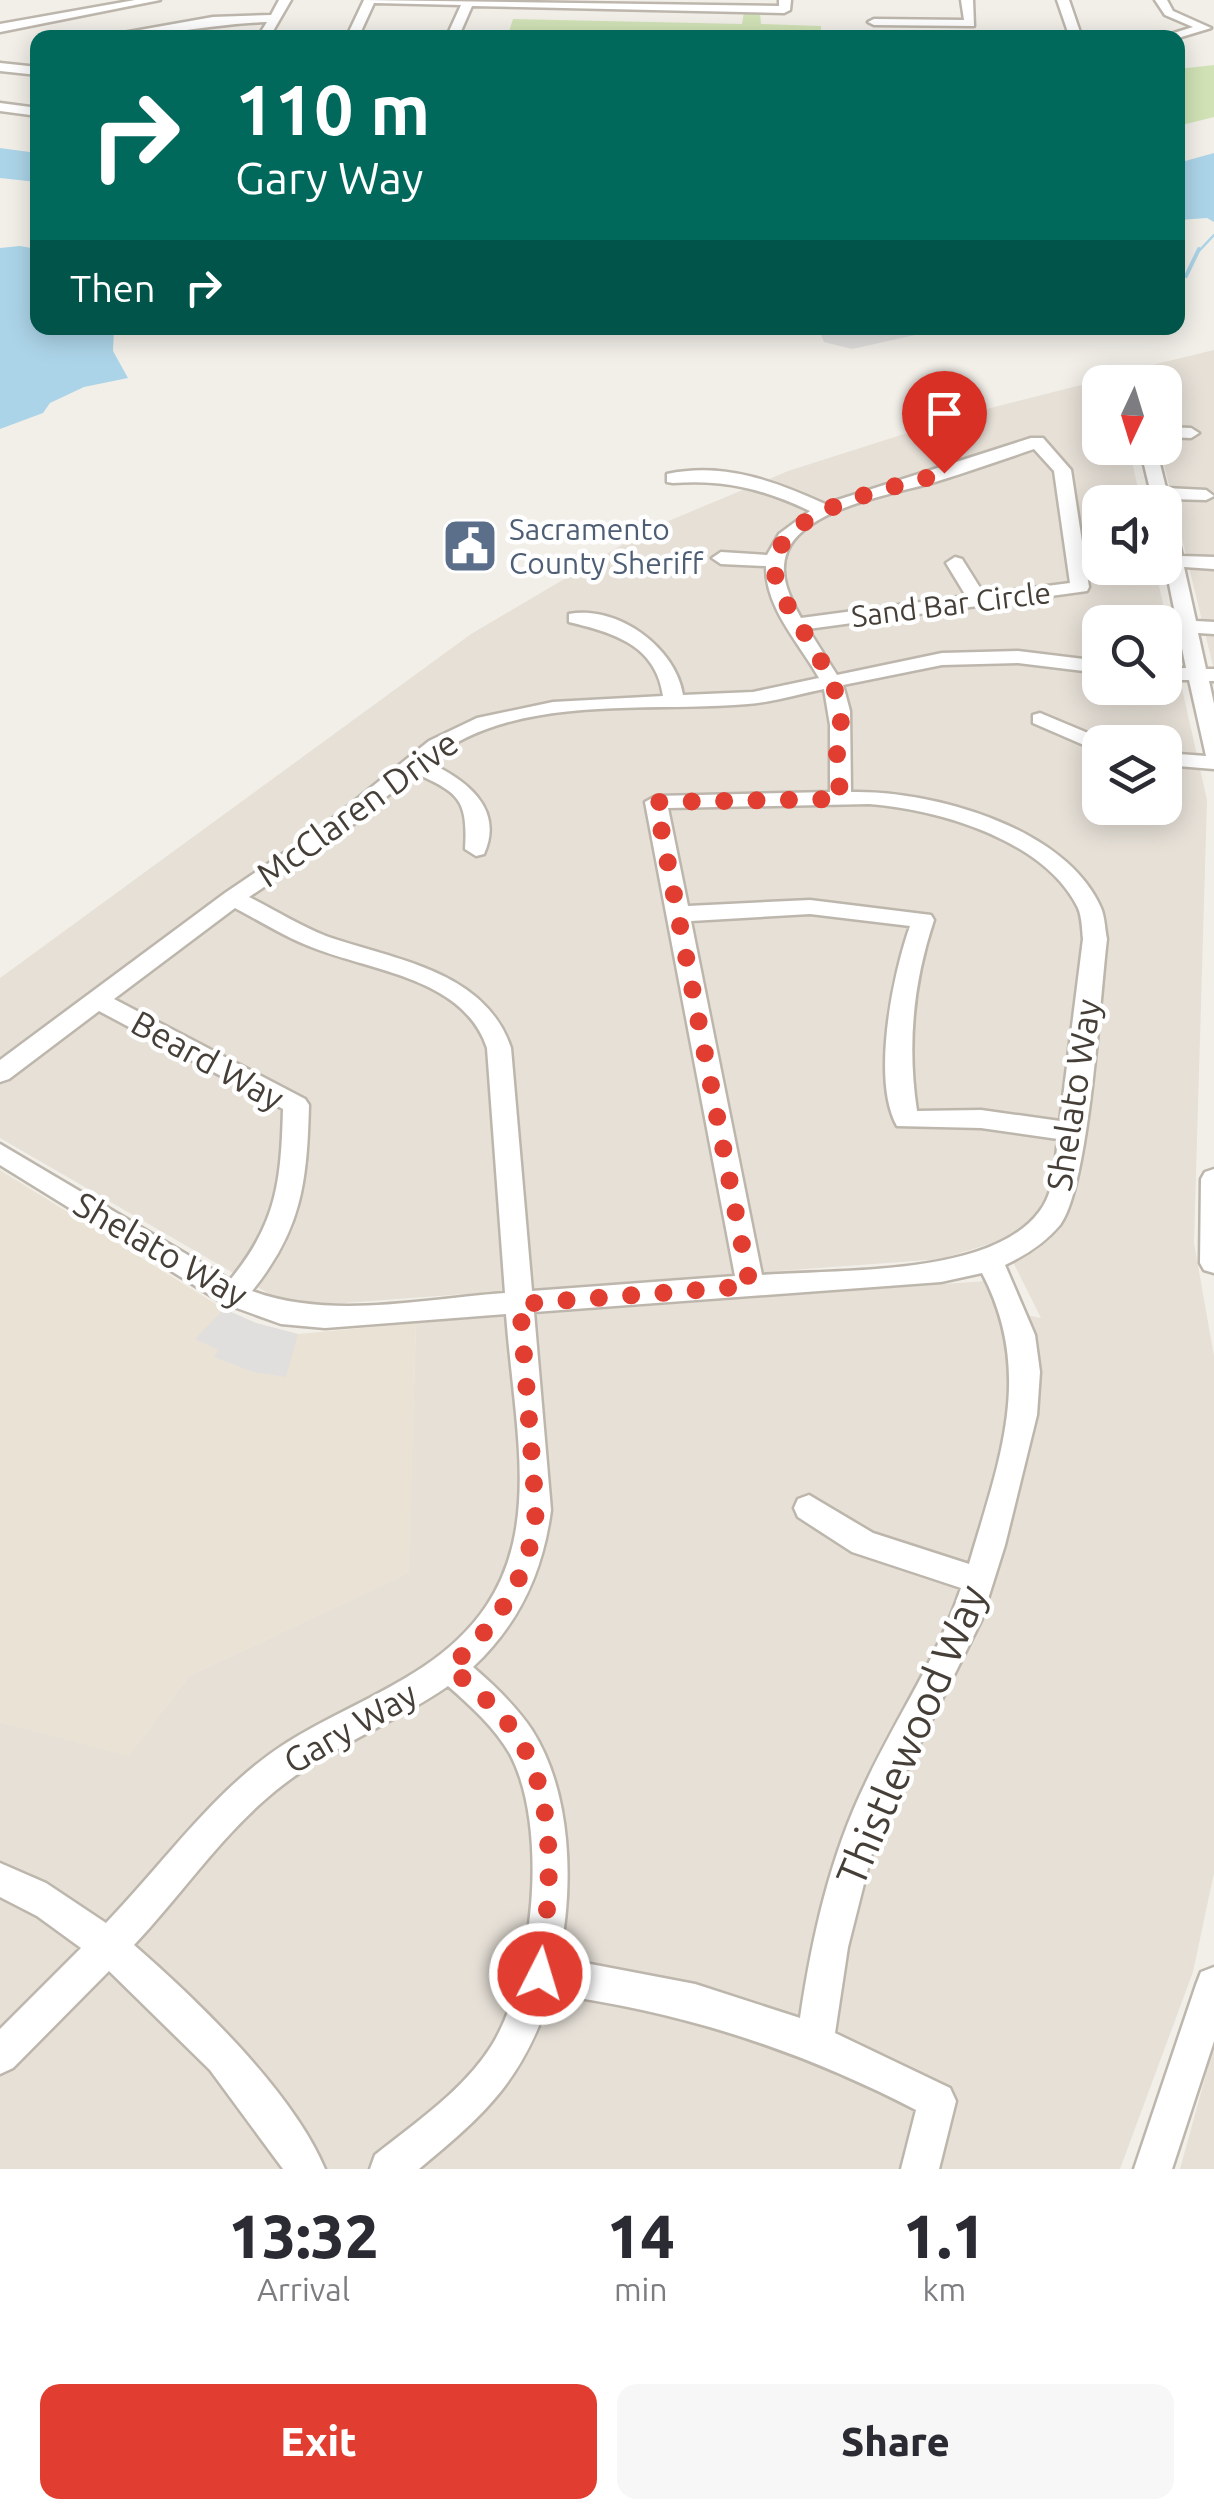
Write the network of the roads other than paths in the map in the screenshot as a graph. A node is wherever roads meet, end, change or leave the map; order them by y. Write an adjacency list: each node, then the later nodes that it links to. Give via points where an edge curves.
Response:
1 (154, 0): 8 (street)
2 (285, 0): 10 (street)
3 (373, 0): 9 (street); 15 (street)
4 (784, 0): 9 (street, via 784,10)
5 (967, 0): 17 (street, via 970,24 876,16)
6 (1063, 0): 18 (street)
7 (1161, 0): 11 (street, via 1169,13)
8 (124, 2): 12 (street)
9 (468, 3): 16 (street)
10 (274, 18): 13 (street, via 226,18); 14 (street)
11 (1209, 27)
12 (0, 28)
13 (165, 30)
14 (267, 30)
15 (356, 30)
16 (456, 30)
17 (873, 30)
18 (1073, 30)
19 (30, 58): 21 (street)
20 (0, 66): 21 (street)
21 (16, 68): 22 (street)
22 (30, 70)
23 (0, 106): 24 (street)
24 (30, 111)
25 (1182, 433): 26 (street)
26 (1191, 433)
27 (674, 478): 30 (street, via 746,477)
28 (1206, 495): 29 (street)
29 (1182, 497)
30 (823, 510): 32 (street, Sand Bar Circle, via 800,523); 37 (street, Sand Bar Circle, via 1037,442 1062,470 1080,587)
31 (721, 558): 32 (street)
32 (775, 560): 39 (street, via 776,585)
33 (1182, 561): 34 (street)
34 (1214, 562)
35 (954, 563): 37 (street)
36 (1179, 585): 40 (street)
37 (978, 600): 39 (street, Sand Bar Circle)
38 (576, 618): 45 (street, via 609,626 652,650 671,673)
39 (798, 624): 44 (street)
40 (1188, 626): 41 (street); 43 (street)
41 (1214, 628)
42 (1082, 664): 44 (street, McClaren Drive, via 986,656 913,662)
43 (1206, 675): 48 (street)
44 (832, 683): 45 (street, McClaren Drive); 52 (street, via 841,711)
45 (674, 704): 51 (street, McClaren Drive, via 506,716 454,735)
46 (1040, 719): 47 (street)
47 (1082, 737)
48 (1214, 752)
49 (1182, 760): 50 (street)
50 (1214, 763)
51 (414, 764): 53 (street, via 473,800); 54 (street, McClaren Drive)
52 (841, 799): 55 (street, Shelato Way, via 656,802); 58 (street, Shelato Way, via 914,802 968,816 1043,856 1082,894 1096,939)
53 (476, 849)
54 (233, 898): 56 (street, McClaren Drive); 65 (street, Gary Way, via 314,939 444,984 490,1023 500,1048)
55 (679, 914): 58 (street, via 810,908 924,920 898,1014 906,1120 981,1119); 63 (street)
56 (97, 1000): 57 (street, McClaren Drive); 64 (street, Beard Way, via 296,1105 290,1208 268,1254)
57 (0, 1073)
58 (1072, 1132): 61 (street, Shelato Way, via 1065,1185 1050,1217 1023,1244)
59 (0, 1153): 64 (street, Shelato Way)
60 (1214, 1178): 62 (street)
61 (989, 1261): 63 (street, Shelato Way, via 942,1272); 67 (street, Thistlewood Way, via 1018,1318 1028,1382)
62 (1214, 1263)
63 (750, 1286): 65 (street, Shelato Way)
64 (234, 1296): 65 (street, Shelato Way, via 310,1317)
65 (520, 1304): 68 (street, Gary Way, via 534,1538 498,1618)
66 (809, 1508): 67 (street, via 863,1543)
67 (978, 1580): 73 (street, Thistlewood Way, via 936,1688 858,1839 826,1964)
68 (450, 1667): 70 (street, Gary Way, via 269,1775); 71 (street, via 512,1728 537,1778 548,1836)
69 (0, 1880): 70 (street, via 41,1898)
70 (107, 1946): 74 (street, Gary Way); 75 (street, via 224,2054)
71 (540, 1974): 73 (street, via 700,2001); 76 (street, via 531,2010 503,2062 478,2094)
72 (1214, 1985): 78 (street)
73 (815, 2040): 77 (street, via 937,2100)
74 (0, 2055)
75 (306, 2169)
76 (388, 2169)
77 (920, 2169)
78 (1153, 2169)

